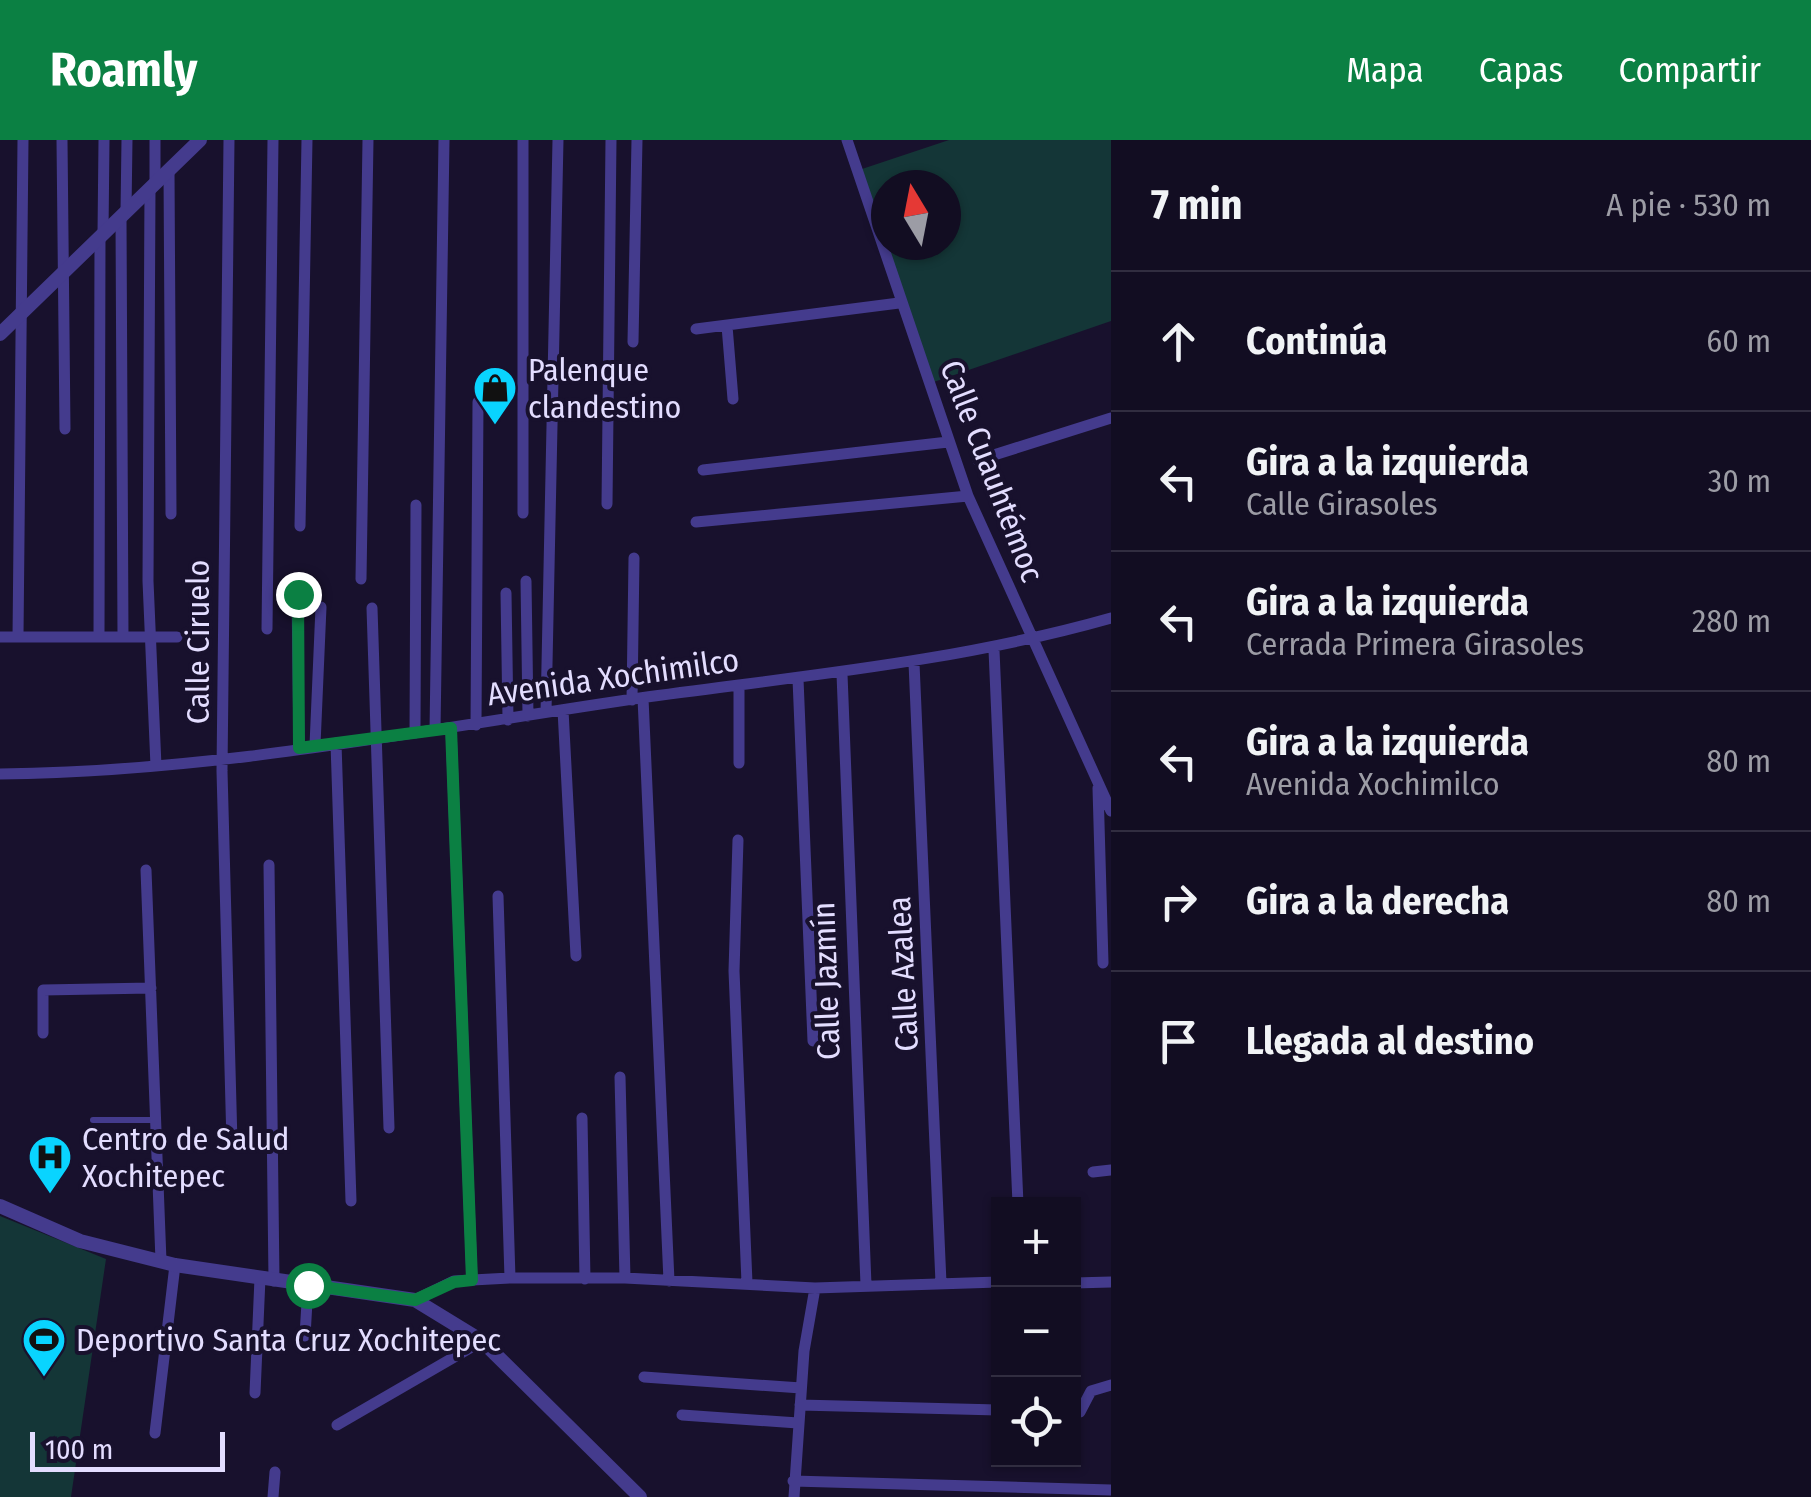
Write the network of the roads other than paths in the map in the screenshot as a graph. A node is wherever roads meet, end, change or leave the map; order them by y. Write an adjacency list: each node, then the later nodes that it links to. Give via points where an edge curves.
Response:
1 (23, 140): 23 (street)
2 (62, 140): 21 (street)
3 (104, 140): 20 (street)
4 (127, 140): 19 (street)
5 (156, 140): 18 (street)
6 (229, 140): 76 (street, Calle Ciruelo)
7 (272, 140): 50 (street)
8 (307, 140): 41 (street)
9 (368, 140): 43 (street)
10 (444, 140): 70 (street)
11 (523, 140): 38 (street)
12 (558, 140): 65 (street)
13 (611, 140): 36 (street)
14 (636, 140): 27 (street)
15 (847, 140): 22 (street, Calle Cuauhtémoc)
16 (195, 142): 17 (street)
17 (169, 170): 18 (street); 39 (street)
18 (153, 186): 19 (street); 55 (street)
19 (124, 214): 20 (street); 54 (street)
20 (101, 236): 21 (street); 53 (street)
21 (61, 274): 23 (street); 31 (street)
22 (899, 304): 24 (street); 32 (street, Calle Cuauhtémoc)
23 (22, 313): 26 (street); 52 (street)
24 (727, 326): 25 (street); 28 (street)
25 (696, 329)
26 (0, 334)
27 (634, 342)
28 (733, 399)
29 (478, 402): 68 (street)
30 (1111, 418): 33 (street)
31 (65, 429)
32 (948, 442): 34 (street); 35 (street, Calle Cuauhtémoc)
33 (978, 460)
34 (703, 470)
35 (968, 496): 40 (street); 57 (street, Calle Cuauhtémoc)
36 (606, 504)
37 (416, 505): 71 (street)
38 (523, 513)
39 (171, 514)
40 (696, 522)
41 (300, 526)
42 (634, 558): 63 (street)
43 (361, 579)
44 (526, 580): 66 (street)
45 (506, 593): 67 (street)
46 (298, 594): 75 (street)
47 (321, 606): 74 (street)
48 (372, 608): 72 (street)
49 (1111, 618): 57 (street, Avenida Xochimilco)
50 (267, 629)
51 (0, 637): 52 (street)
52 (18, 637): 53 (street)
53 (100, 637): 54 (street)
54 (123, 637): 55 (street)
55 (149, 637): 56 (street); 78 (street)
56 (178, 637)
57 (1030, 641): 58 (street, Avenida Xochimilco); 80 (street, Calle Cuauhtémoc)
58 (994, 650): 59 (street, Avenida Xochimilco); 99 (street)
59 (914, 662): 60 (street, Avenida Xochimilco); 112 (street, Calle Azalea)
60 (842, 674): 61 (street, Avenida Xochimilco); 115 (street, Calle Jazmín)
61 (798, 679): 62 (street, Avenida Xochimilco); 90 (street)
62 (739, 687): 63 (street, Avenida Xochimilco); 77 (street)
63 (637, 699): 64 (street, Avenida Xochimilco); 108 (street)
64 (563, 710): 65 (street, Avenida Xochimilco); 86 (street)
65 (546, 712): 66 (street, Avenida Xochimilco)
66 (528, 716): 67 (street, Avenida Xochimilco)
67 (508, 720): 68 (street, Avenida Xochimilco)
68 (476, 725): 69 (street, Avenida Xochimilco)
69 (451, 728): 70 (street, Avenida Xochimilco); 107 (street)
70 (435, 730): 71 (street, Avenida Xochimilco)
71 (416, 732): 72 (street, Avenida Xochimilco)
72 (376, 738): 73 (street, Avenida Xochimilco); 95 (street)
73 (336, 743): 74 (street, Avenida Xochimilco); 100 (street)
74 (315, 746): 75 (street, Avenida Xochimilco)
75 (299, 748): 76 (street, Avenida Xochimilco)
76 (225, 757): 78 (street, Avenida Xochimilco); 96 (street, Calle Ciruelo)
77 (739, 763)
78 (156, 766): 79 (street, Avenida Xochimilco)
79 (0, 774)
80 (1098, 784): 81 (street, Calle Cuauhtémoc); 87 (street)
81 (1111, 811)
82 (738, 840): 111 (street, via 734,972)
83 (269, 866): 105 (street)
84 (146, 870): 88 (street)
85 (498, 896): 103 (street)
86 (576, 956)
87 (1103, 963)
88 (151, 988): 89 (street, via 43,990); 94 (street)
89 (43, 1033)
90 (813, 1042)
91 (620, 1077): 104 (street)
92 (582, 1118): 106 (street)
93 (93, 1120): 94 (lane)
94 (156, 1120): 102 (street)
95 (389, 1128)
96 (232, 1143)
97 (1111, 1170): 98 (street)
98 (1093, 1172)
99 (1018, 1197)
100 (351, 1201)
101 (0, 1206): 102 (street, via 80,1241)
102 (168, 1263): 105 (street); 130 (street)
103 (510, 1278): 106 (street); 107 (street)
104 (625, 1278): 106 (street); 108 (street)
105 (267, 1279): 114 (street); 123 (street)
106 (585, 1279)
107 (472, 1280): 117 (street)
108 (668, 1280): 111 (street)
109 (991, 1282): 112 (street)
110 (1111, 1282): 113 (street)
111 (747, 1283): 116 (street)
112 (942, 1283): 115 (street)
113 (1081, 1283)
114 (308, 1285): 117 (street); 118 (street)
115 (866, 1286): 116 (street)
116 (815, 1288): 122 (street)
117 (415, 1300): 119 (street)
118 (305, 1336)
119 (482, 1342): 129 (street); 135 (street)
120 (644, 1377): 122 (street)
121 (1111, 1385): 126 (street, via 1091,1391)
122 (800, 1388): 124 (street)
123 (256, 1393)
124 (800, 1405): 125 (street); 128 (street)
125 (991, 1410)
126 (1081, 1410)
127 (682, 1415): 128 (street)
128 (798, 1423): 132 (street)
129 (337, 1425)
130 (155, 1433)
131 (276, 1472): 134 (street)
132 (793, 1481): 133 (street); 136 (street)
133 (1111, 1490)
134 (274, 1497)
135 (640, 1497)
136 (794, 1497)

